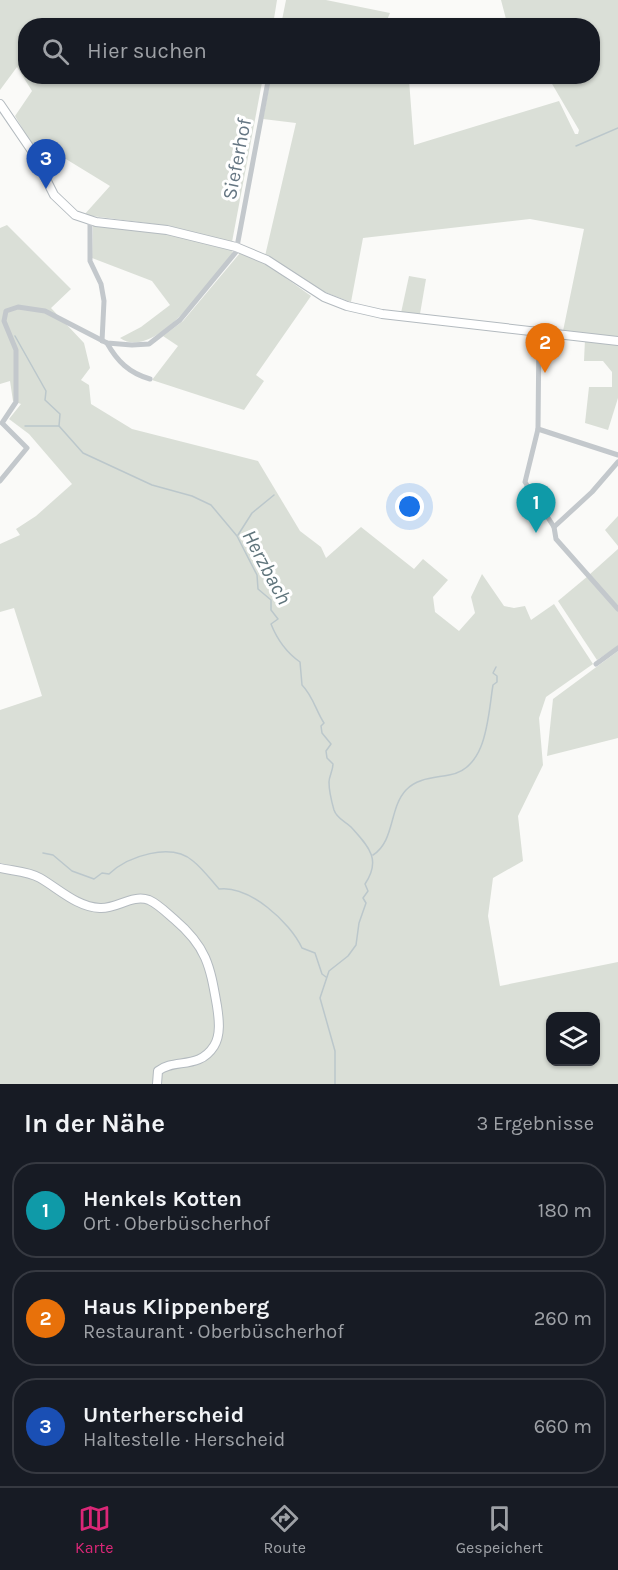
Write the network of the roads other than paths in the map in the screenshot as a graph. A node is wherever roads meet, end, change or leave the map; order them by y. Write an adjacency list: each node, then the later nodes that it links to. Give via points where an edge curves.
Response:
1 (267, 84): 4 (street, Sieferhof)
2 (0, 104): 3 (street, via 32,151 58,201)
3 (90, 221): 4 (street, via 167,230); 7 (street, via 90,256 103,291)
4 (236, 247): 5 (street, via 267,260 311,290 347,306 382,314); 7 (street, via 236,252 180,320 149,344)
5 (539, 330): 6 (street); 9 (street)
6 (618, 341)
7 (104, 342): 8 (street, via 133,373); 12 (street, via 45,311 18,307 3,316 16,350 16,402 2,423 27,448)
8 (150, 379)
9 (537, 429): 10 (street); 13 (street, via 525,482)
10 (618, 455)
11 (618, 462): 13 (street)
12 (0, 481)
13 (554, 527): 14 (street, via 556,539)
14 (618, 609)
15 (618, 648): 16 (street)
16 (596, 664)
17 (0, 868): 18 (street, via 39,878 77,901 99,908 147,899 200,945 209,962 216,1001 219,1024 215,1046 190,1064 164,1066 158,1071)
18 (157, 1084)

